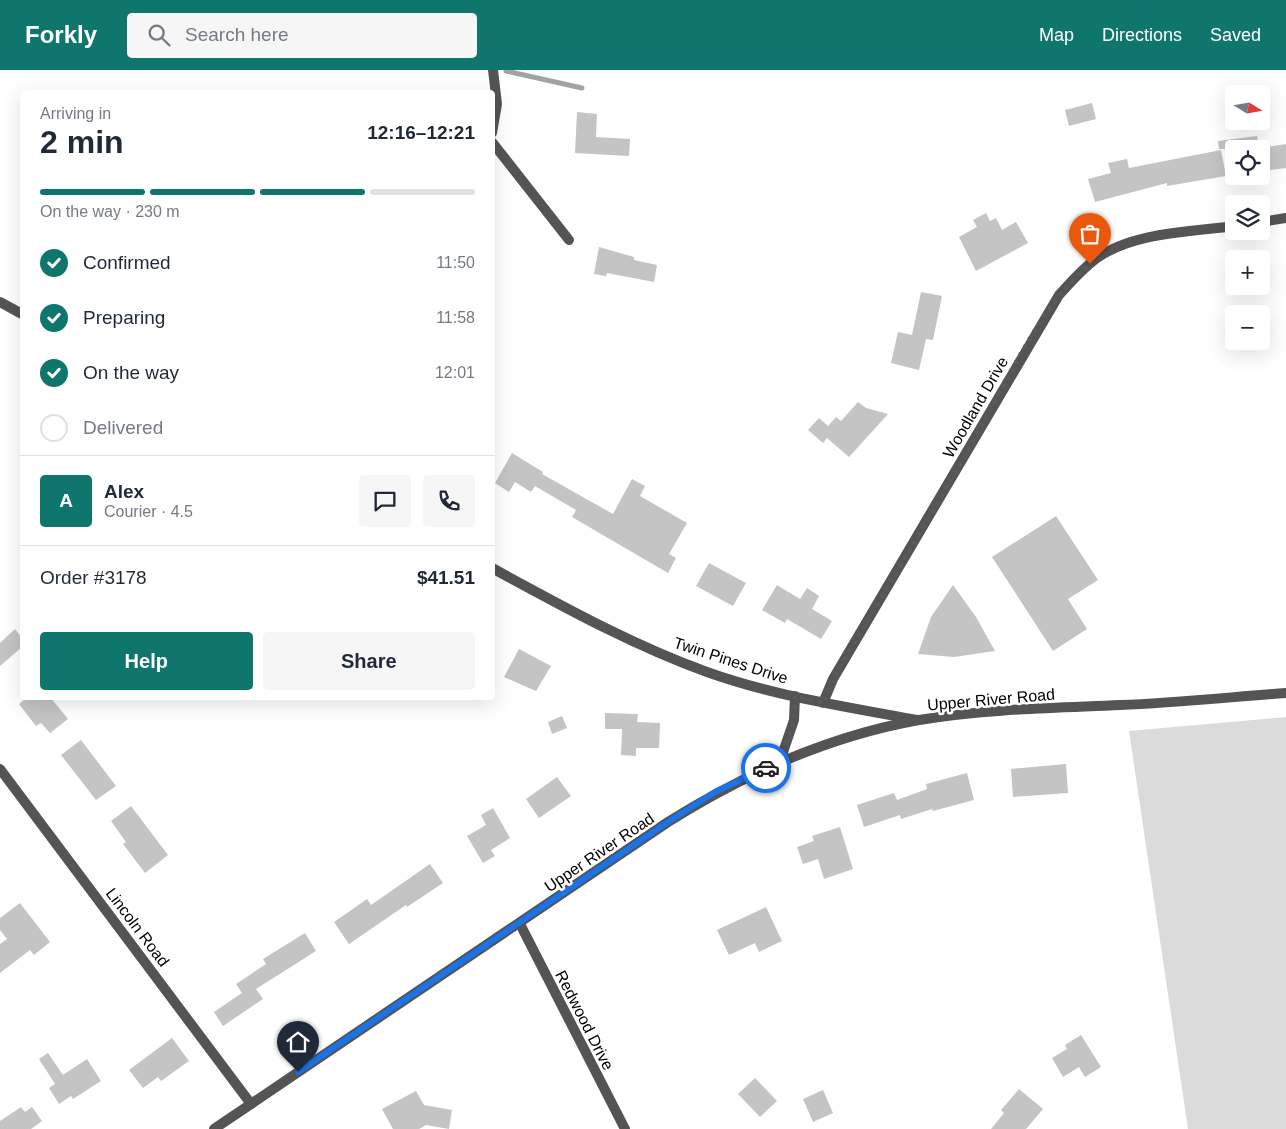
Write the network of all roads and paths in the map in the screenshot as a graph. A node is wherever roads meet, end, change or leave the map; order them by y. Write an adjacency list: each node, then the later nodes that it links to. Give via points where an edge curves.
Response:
1 (493, 70): 2 (street, via 497,104)
2 (495, 116)
3 (495, 146): 7 (street)
4 (1286, 218): 5 (street)
5 (1270, 221)
6 (1225, 227): 13 (street, Woodland Drive, via 1149,238 1114,249 1082,270 1059,295 833,679)
7 (569, 240)
8 (1, 305): 9 (street)
9 (20, 313)
10 (495, 570): 12 (street, Twin Pines Drive, via 642,646 708,672)
11 (1286, 693): 14 (street, Upper River Road)
12 (795, 696): 13 (street, Twin Pines Drive); 15 (street, via 794,720)
13 (823, 703): 14 (street, Twin Pines Drive)
14 (920, 720): 15 (street, Upper River Road, via 832,742)
15 (780, 761): 17 (street, Upper River Road, via 715,792)
16 (0, 769): 18 (street, Lincoln Road)
17 (520, 924): 18 (street, Upper River Road); 20 (street, Redwood Drive)
18 (251, 1104): 19 (street, Upper River Road)
19 (214, 1129)
20 (625, 1129)

